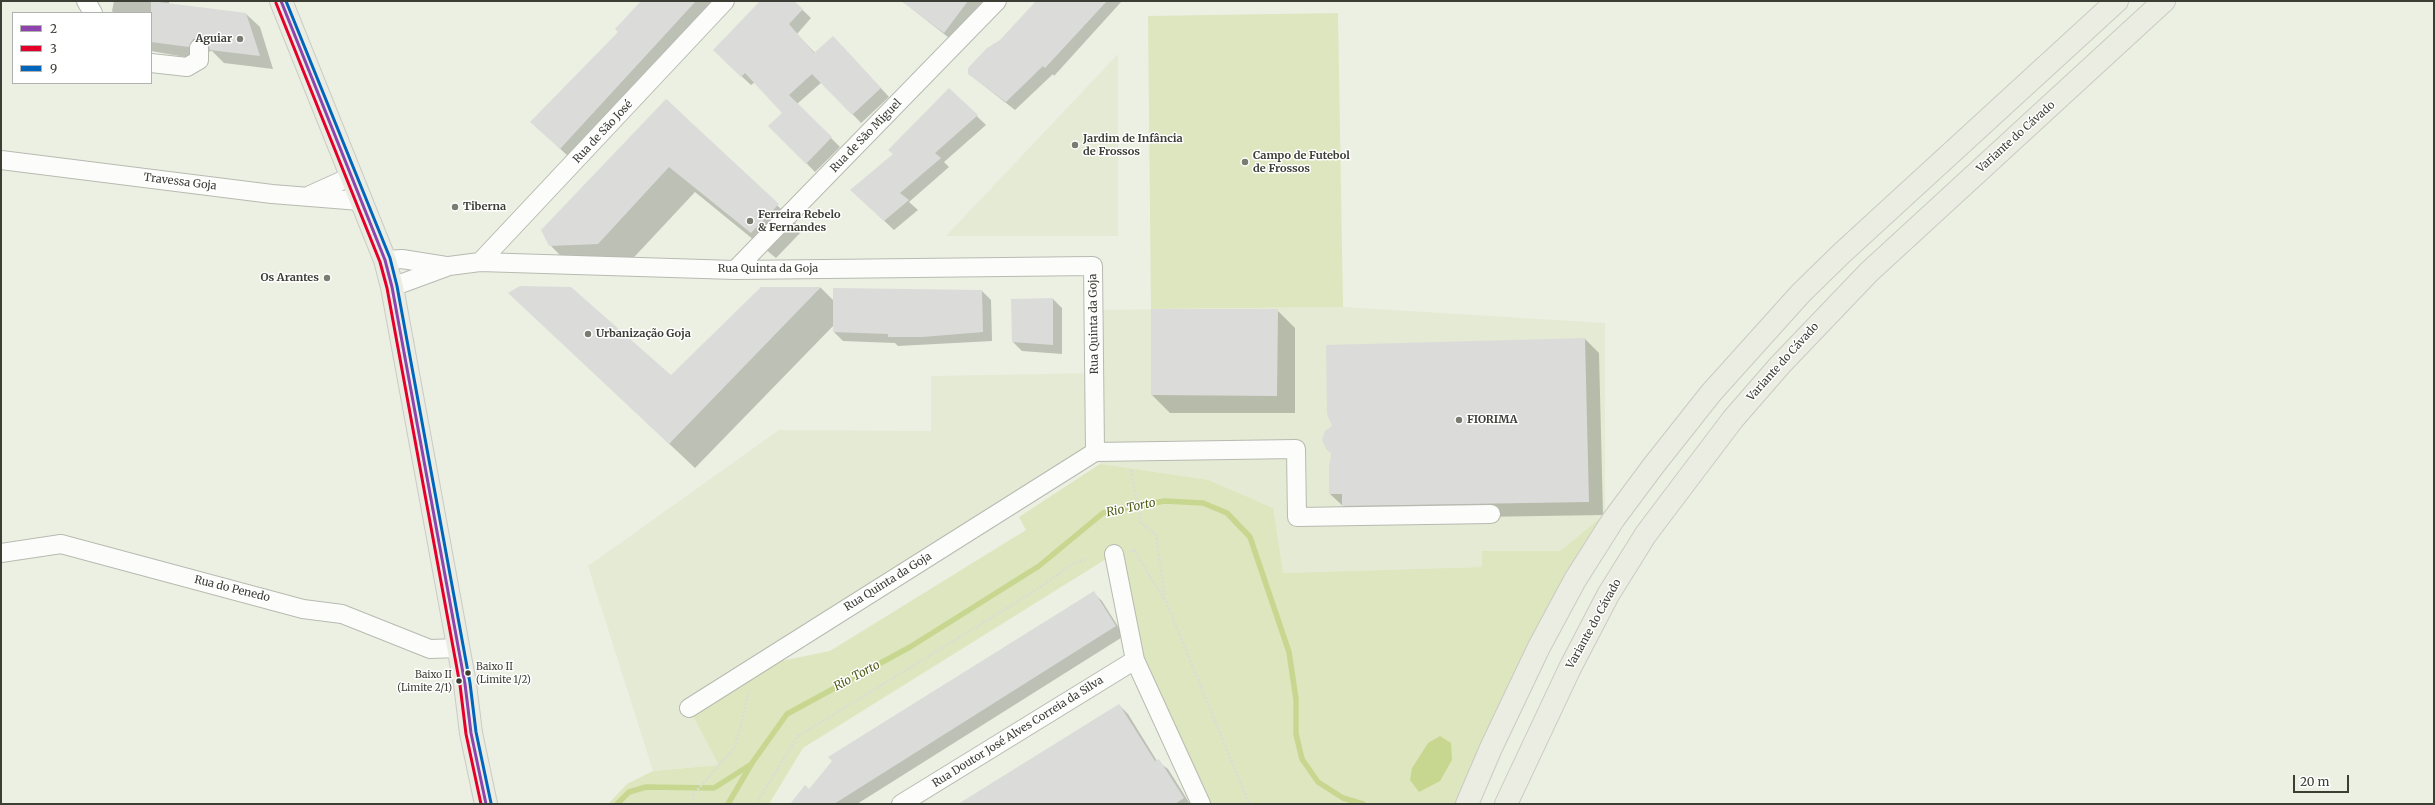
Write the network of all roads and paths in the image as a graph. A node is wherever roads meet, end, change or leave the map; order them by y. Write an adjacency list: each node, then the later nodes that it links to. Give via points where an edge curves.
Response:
1 (86, 1): 7 (street)
2 (281, 1): 11 (main road)
3 (725, 1): 15 (street, Rua de São José)
4 (997, 1): 17 (street, Rua de São Miguel)
5 (2117, 1): 36 (main road, via 1842,253 1758,340 1706,399 1613,520 1575,580 1539,647)
6 (2164, 1): 37 (main road, Variante do Cávado, via 1869,272 1780,364 1733,419 1646,534 1608,595 1570,668)
7 (92, 12)
8 (199, 48): 9 (street, via 199,60 187,66)
9 (152, 63)
10 (1, 160): 12 (street, Travessa Goja, via 272,194)
11 (350, 177): 12 (street); 13 (main road)
12 (309, 195): 13 (street, Travessa Goja)
13 (360, 201): 14 (main road)
14 (384, 260): 16 (street, Rua Quinta da Goja, via 402,259); 18 (main road)
15 (480, 262): 16 (street, Rua Quinta da Goja); 17 (street, Rua Quinta da Goja)
16 (449, 266): 18 (street, Rua Quinta da Goja)
17 (735, 270): 19 (street, Rua Quinta da Goja, via 1093,266)
18 (392, 287): 26 (main road)
19 (1095, 452): 21 (street, via 1296,449 1297,517); 28 (street, Rua Quinta da Goja)
20 (1133, 484): 25 (path, via 1141,523 1156,535)
21 (1491, 514)
22 (1, 553): 26 (street, Rua do Penedo, via 62,544 303,609 342,614 430,649)
23 (1114, 554): 25 (path, via 1134,550); 27 (street)
24 (1088, 559): 32 (path, via 1074,563 1033,592 797,738)
25 (1165, 599): 35 (path)
26 (459, 648): 30 (main road, via 471,733)
27 (1135, 660): 33 (street, Rua Doutor José Alves Correia da Silva); 34 (street)
28 (756, 666): 29 (street, Rua Quinta da Goja); 31 (path, via 735,746 693,795)
29 (689, 708)
30 (486, 804)
31 (694, 804)
32 (756, 804)
33 (901, 804)
34 (1200, 804)
35 (1249, 804)
36 (1467, 804)
37 (1506, 804)

